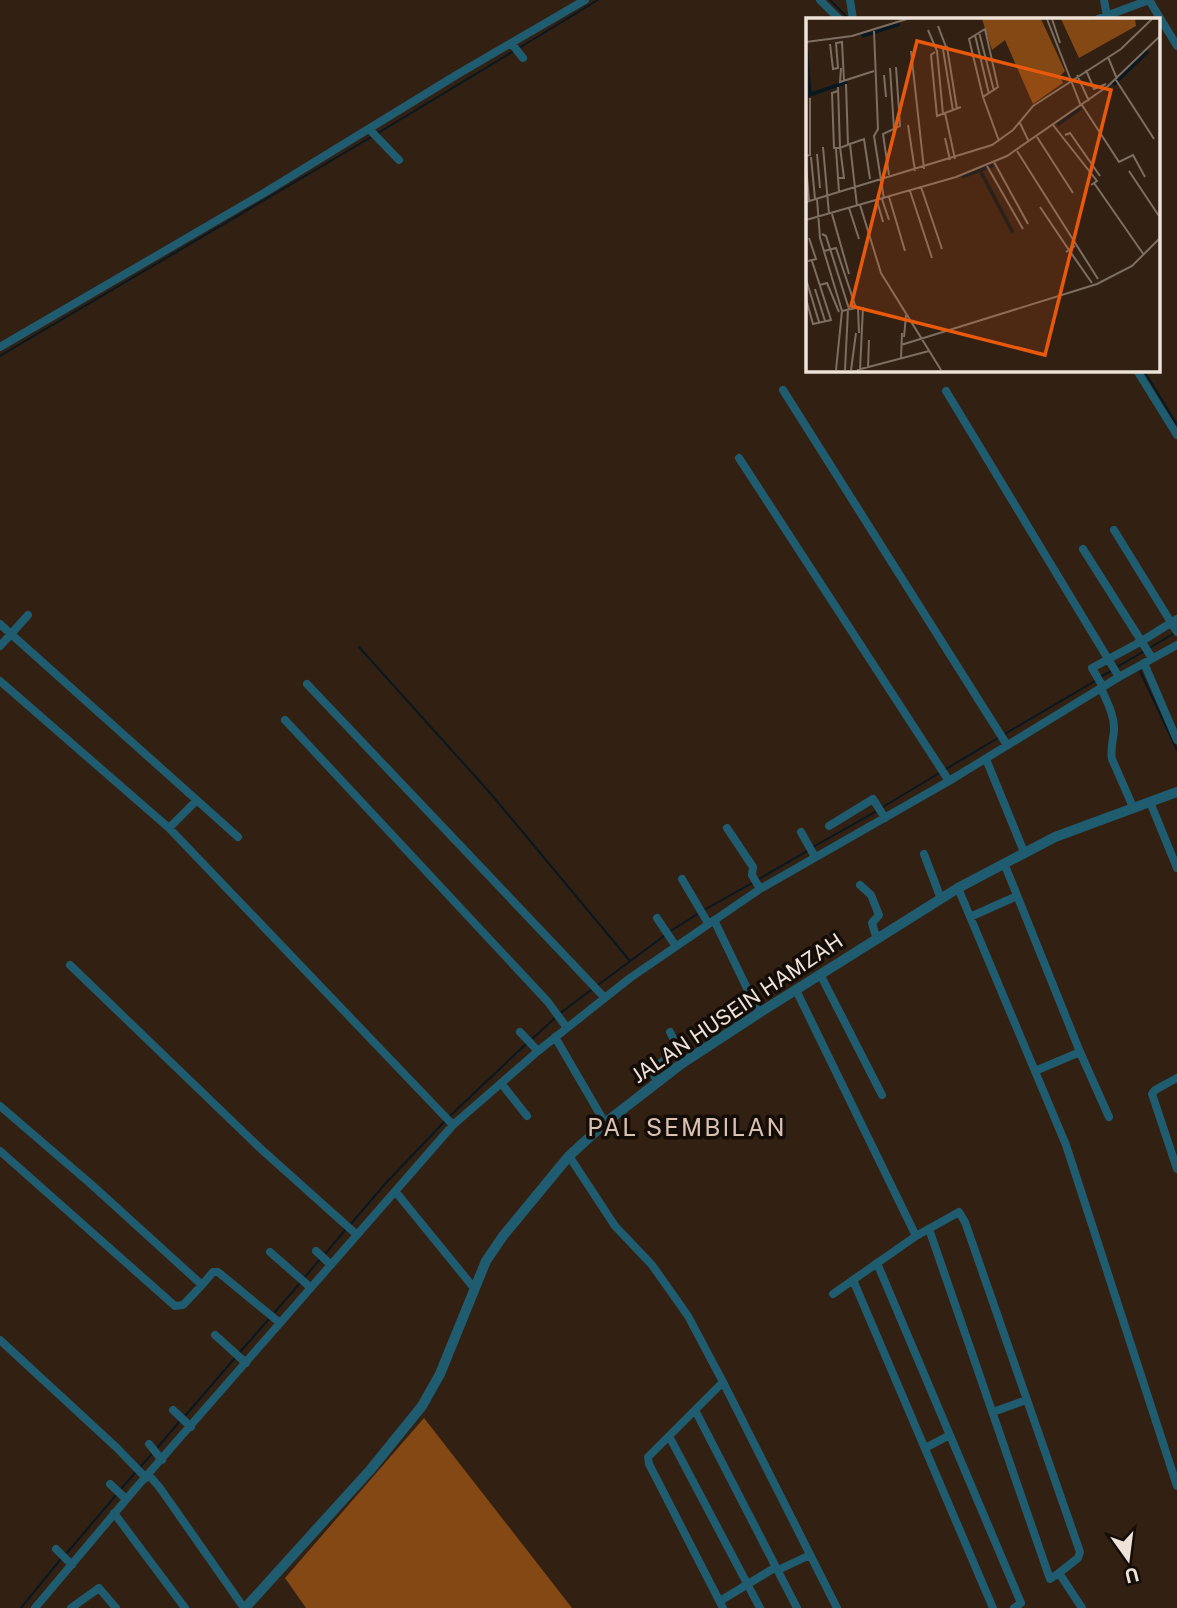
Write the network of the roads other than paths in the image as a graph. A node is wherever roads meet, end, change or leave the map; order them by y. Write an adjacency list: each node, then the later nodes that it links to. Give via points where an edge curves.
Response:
1 (585, 0): 13 (street, via 516,50)
2 (820, 0): 8 (street)
3 (850, 0): 7 (street)
4 (1104, 0): 9 (street)
5 (1149, 0): 6 (street); 11 (street)
6 (1135, 3): 9 (street)
7 (853, 16)
8 (838, 18)
9 (1103, 18)
10 (1160, 18): 12 (street)
11 (1160, 18)
12 (1177, 46)
13 (374, 134): 14 (street); 15 (street)
14 (399, 160)
15 (0, 347)
16 (1137, 371): 19 (street)
17 (783, 390): 38 (street)
18 (946, 391): 30 (street)
19 (1177, 435)
20 (739, 458): 40 (street)
21 (1114, 530): 25 (street)
22 (1083, 550): 27 (street)
23 (28, 615): 26 (street)
24 (0, 624): 26 (street)
25 (1175, 626): 27 (street)
26 (11, 634): 29 (street); 42 (street)
27 (1143, 641): 30 (street); 31 (street)
28 (1177, 645): 31 (street)
29 (0, 646)
30 (1110, 659): 32 (street); 35 (street, via 1092,668)
31 (1145, 662): 32 (street); 37 (street)
32 (1119, 677): 35 (street)
33 (0, 681): 47 (street)
34 (307, 684): 70 (street)
35 (1102, 686): 38 (street); 44 (street, via 1112,716 1112,759)
36 (285, 720): 72 (street)
37 (1177, 740)
38 (1006, 743): 39 (street)
39 (986, 759): 40 (street); 51 (street)
40 (947, 779): 45 (street)
41 (1177, 792): 43 (street, JALAN HUSEIN HAMZAH)
42 (197, 800): 47 (street); 50 (street)
43 (1150, 802): 44 (street, JALAN HUSEIN HAMZAH); 55 (street)
44 (1133, 807): 51 (street, JALAN HUSEIN HAMZAH)
45 (883, 816): 46 (street, via 873,799); 53 (street)
46 (829, 826)
47 (169, 828): 87 (street)
48 (727, 828): 57 (street, via 753,867)
49 (801, 832): 53 (street)
50 (238, 837)
51 (1024, 852): 54 (street, JALAN HUSEIN HAMZAH)
52 (924, 854): 61 (street)
53 (814, 855): 57 (street)
54 (1004, 863): 59 (street, JALAN HUSEIN HAMZAH); 60 (street)
55 (1177, 868)
56 (682, 879): 64 (street)
57 (759, 886): 64 (street)
58 (860, 886): 65 (street, via 872,895 879,915 872,923)
59 (958, 888): 61 (street, JALAN HUSEIN HAMZAH); 62 (street)
60 (1017, 896): 62 (street); 77 (street)
61 (941, 900): 65 (street, JALAN HUSEIN HAMZAH)
62 (970, 917): 78 (street)
63 (657, 918): 66 (street)
64 (710, 921): 66 (street); 71 (street)
65 (877, 940): 68 (street, JALAN HUSEIN HAMZAH)
66 (674, 943): 70 (street)
67 (70, 965): 93 (street)
68 (820, 974): 69 (street, JALAN HUSEIN HAMZAH); 82 (street)
69 (796, 990): 71 (street, JALAN HUSEIN HAMZAH); 94 (street)
70 (603, 996): 72 (street)
71 (759, 1013): 80 (street, JALAN HUSEIN HAMZAH)
72 (566, 1027): 75 (street)
73 (520, 1032): 76 (street)
74 (670, 1032): 80 (street, via 679,1050 652,1069)
75 (555, 1037): 76 (street); 86 (street)
76 (537, 1051): 81 (street)
77 (1080, 1052): 78 (street); 85 (street)
78 (1035, 1071): 121 (street, via 1066,1145)
79 (1177, 1078): 90 (street, via 1152,1094)
80 (657, 1082): 86 (street, JALAN HUSEIN HAMZAH)
81 (501, 1083): 84 (street); 87 (street)
82 (882, 1095)
83 (0, 1106): 100 (street)
84 (527, 1116)
85 (1109, 1117)
86 (605, 1123): 89 (street, JALAN HUSEIN HAMZAH)
87 (453, 1125): 91 (street)
88 (0, 1151): 100 (street, via 175,1306 183,1306)
89 (569, 1156): 102 (street, JALAN HUSEIN HAMZAH, via 503,1236); 108 (street, via 615,1226 652,1265 688,1316)
90 (1177, 1169)
91 (395, 1191): 93 (street); 102 (street)
92 (929, 1229): 94 (street); 109 (street, via 959,1212 965,1222); 112 (street)
93 (355, 1234): 97 (street)
94 (916, 1236): 98 (street)
95 (316, 1251): 97 (street)
96 (270, 1252): 101 (street)
97 (328, 1262): 101 (street)
98 (877, 1264): 99 (street); 114 (street)
99 (853, 1280): 103 (street); 117 (street)
100 (202, 1285): 104 (street, via 216,1271)
101 (309, 1286): 104 (street)
102 (474, 1288): 135 (street, JALAN HUSEIN HAMZAH, via 440,1374 422,1406)
103 (833, 1294)
104 (278, 1321): 107 (street)
105 (215, 1335): 107 (street)
106 (0, 1340): 119 (street)
107 (244, 1362): 113 (street)
108 (723, 1382): 110 (street); 125 (street)
109 (1026, 1400): 112 (street); 128 (street, via 1080,1552)
110 (695, 1410): 115 (street); 127 (street)
111 (175, 1412): 113 (street)
112 (993, 1412): 128 (street, via 1050,1579)
113 (190, 1426): 118 (street)
114 (950, 1435): 117 (street); 140 (street, via 1021,1602)
115 (669, 1436): 129 (street); 130 (street, via 648,1460)
116 (151, 1446): 118 (street)
117 (925, 1448): 139 (street)
118 (161, 1459): 119 (street)
119 (146, 1476): 122 (street); 135 (street, via 160,1488)
120 (112, 1485): 122 (street)
121 (1177, 1486)
122 (125, 1498): 123 (street)
123 (114, 1513): 126 (street); 134 (street)
124 (57, 1551): 126 (street)
125 (810, 1555): 127 (street); 138 (street)
126 (70, 1564): 131 (street)
127 (777, 1569): 129 (street); 137 (street)
128 (1059, 1573): 141 (street)
129 (748, 1584): 130 (street); 136 (street)
130 (721, 1605)
131 (35, 1608)
132 (71, 1608): 133 (street, via 99,1588)
133 (116, 1608)
134 (185, 1608)
135 (244, 1608)
136 (760, 1608)
137 (797, 1608)
138 (837, 1608)
139 (993, 1608)
140 (1014, 1608)
141 (1082, 1608)

